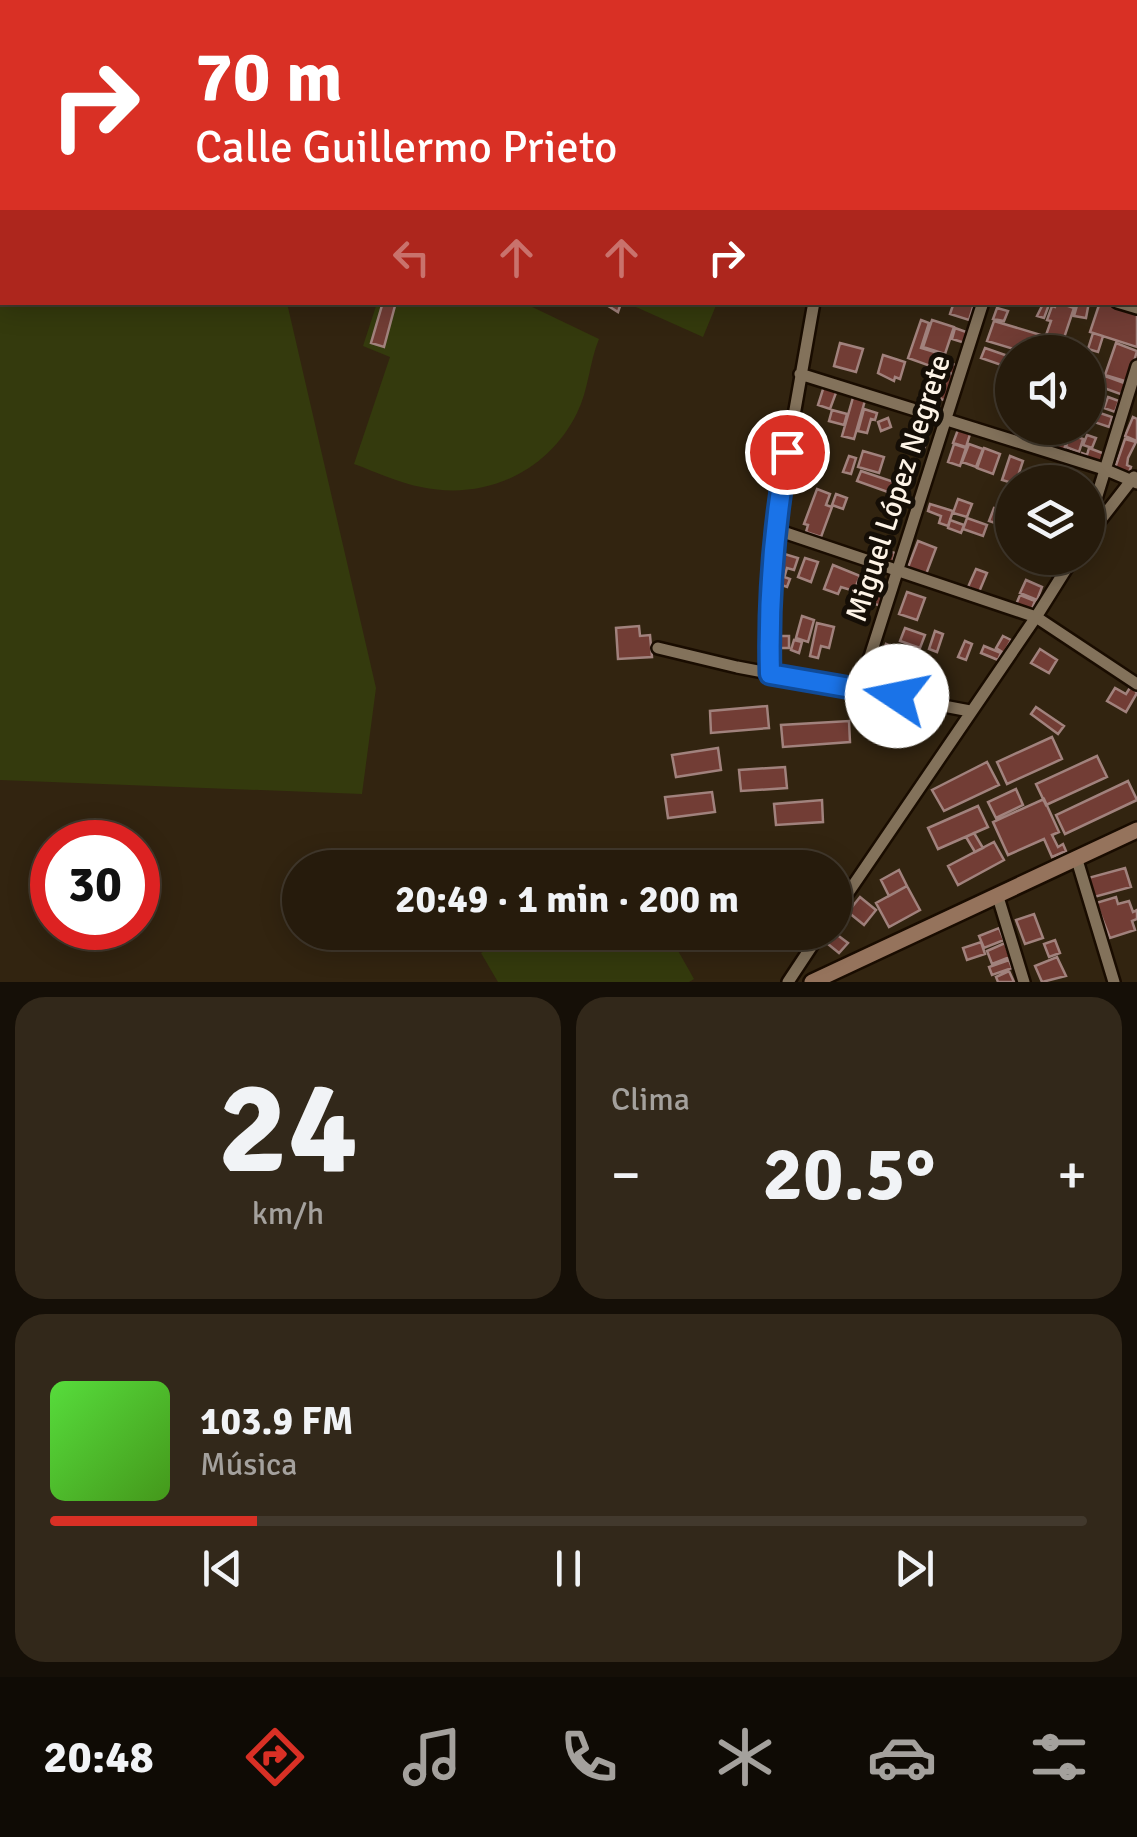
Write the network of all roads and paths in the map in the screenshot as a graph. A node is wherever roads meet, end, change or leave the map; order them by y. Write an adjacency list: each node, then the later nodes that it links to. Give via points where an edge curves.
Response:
1 (813, 305): 4 (street)
2 (983, 305): 5 (street, Miguel López Negrete)
3 (1137, 366): 7 (street)
4 (800, 374): 5 (street); 11 (street)
5 (946, 419): 6 (street); 12 (street, Miguel López Negrete)
6 (1091, 465)
7 (1105, 466)
8 (1105, 469): 9 (street)
9 (1135, 479): 10 (street)
10 (1105, 515)
11 (774, 529): 12 (street); 16 (street)
12 (896, 570): 14 (street); 18 (street, Miguel López Negrete)
13 (1062, 575): 14 (street)
14 (1036, 617): 17 (street); 19 (street)
15 (658, 648): 16 (street)
16 (770, 674): 18 (street)
17 (1137, 684)
18 (860, 688): 19 (street)
19 (970, 710): 22 (street)
20 (1137, 830): 21 (main road)
21 (1078, 860): 23 (main road); 28 (street)
22 (852, 887)
23 (998, 898): 26 (main road); 27 (street)
24 (809, 950): 25 (street)
25 (788, 982)
26 (812, 982)
27 (1024, 982)
28 (1114, 982)

